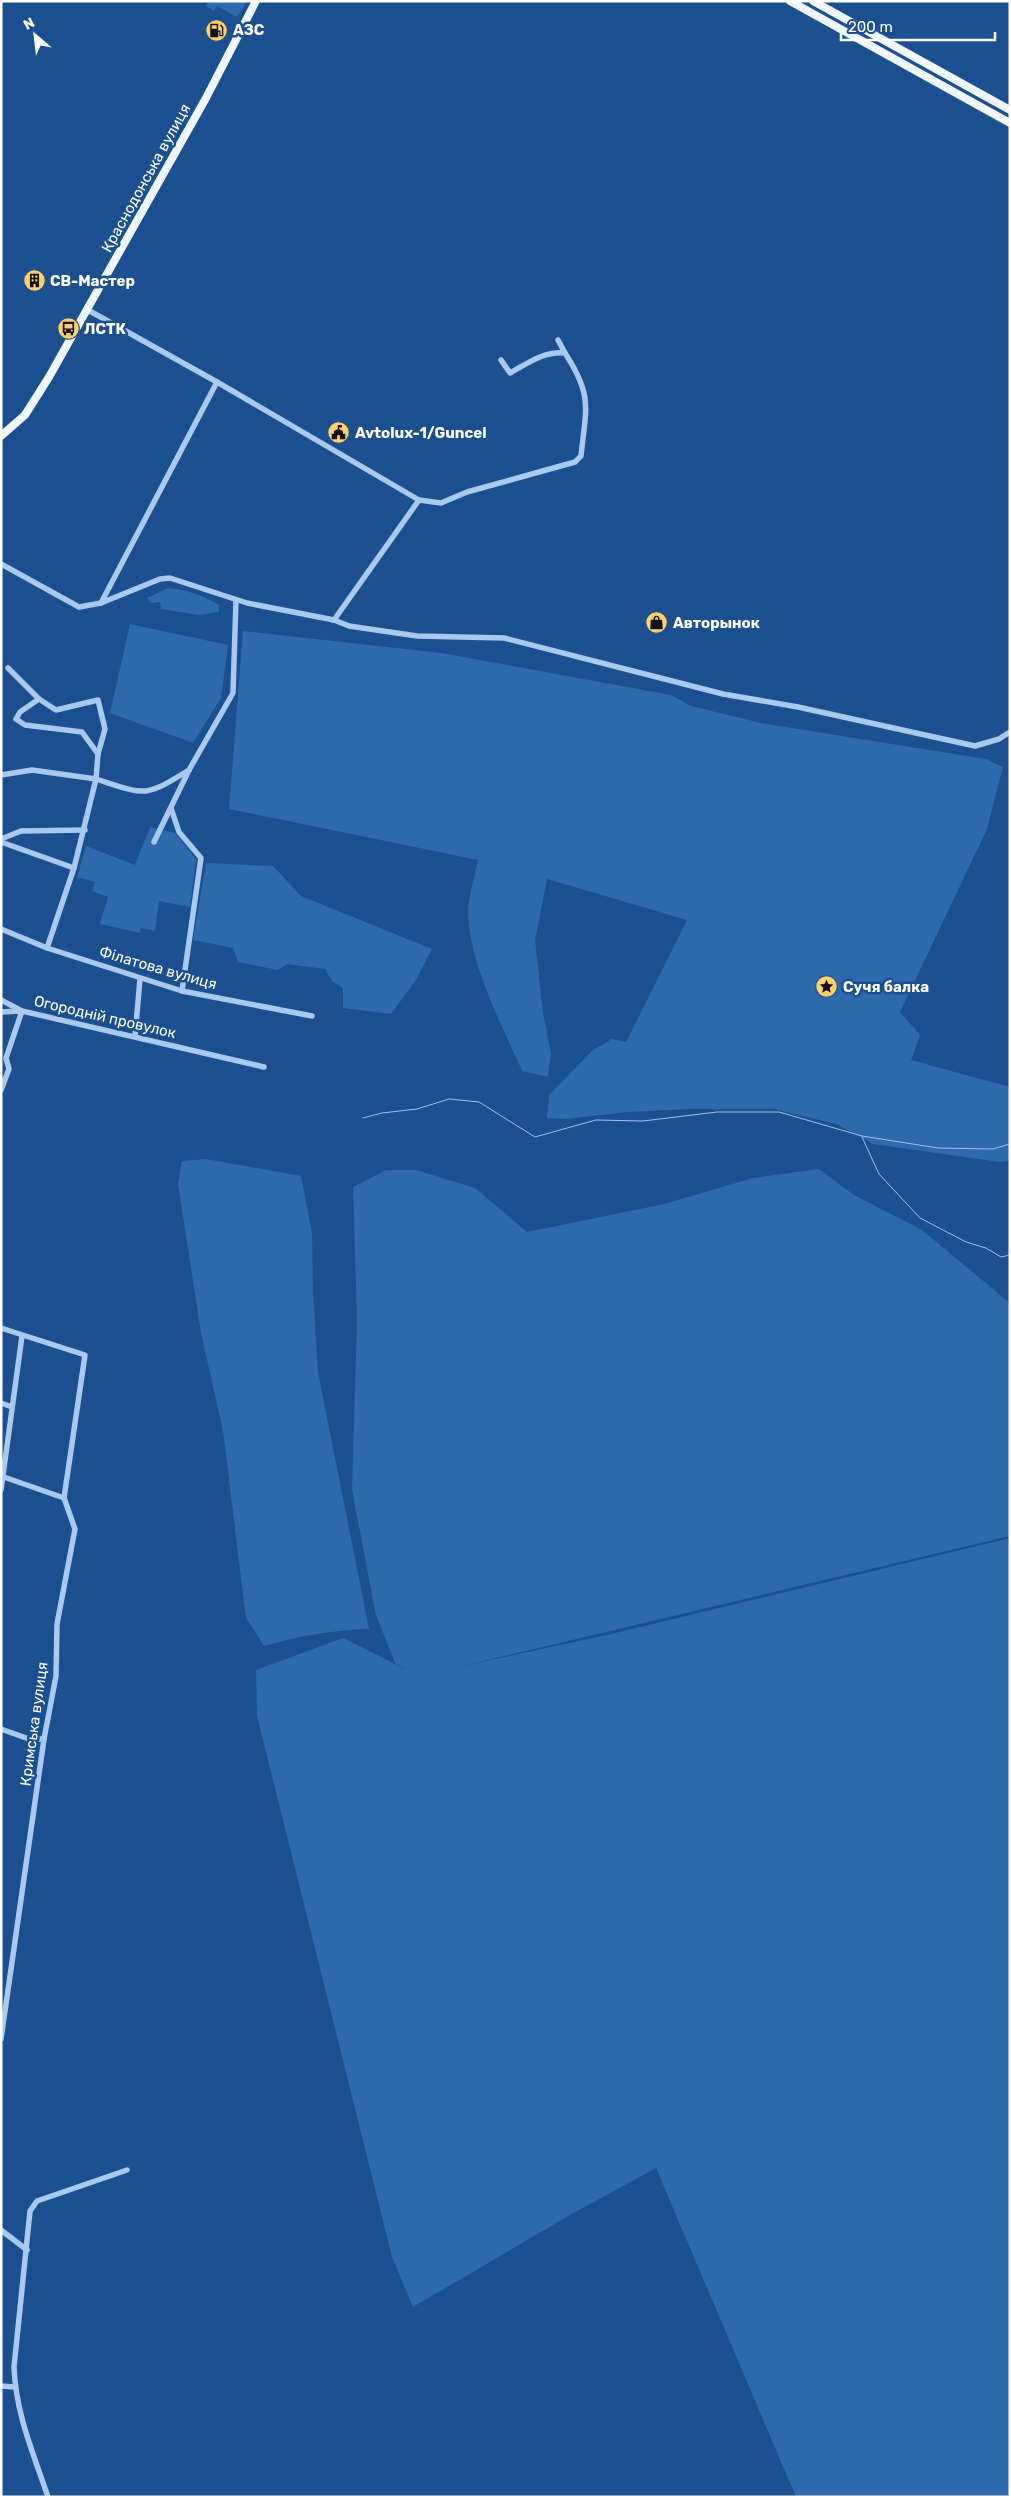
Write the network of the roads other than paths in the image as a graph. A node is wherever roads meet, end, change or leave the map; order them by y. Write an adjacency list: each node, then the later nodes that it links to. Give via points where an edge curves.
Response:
1 (256, 1): 6 (main road, Краснодонська вулиця)
2 (790, 1): 5 (main road)
3 (813, 1): 4 (main road)
4 (1010, 110)
5 (1010, 123)
6 (88, 310): 10 (street); 11 (main road, Краснодонська вулиця, via 25,415)
7 (558, 340): 8 (street)
8 (566, 353): 9 (street, via 543,355 510,373); 12 (street, via 586,393 581,456 575,462 467,492 441,503)
9 (502, 360)
10 (217, 382): 12 (street); 15 (street)
11 (1, 436)
12 (419, 500): 16 (street)
13 (1, 564): 15 (street, via 79,607)
14 (236, 600): 15 (street, via 170,578); 16 (street); 21 (street, via 233,693)
15 (101, 603)
16 (334, 620): 19 (street, via 349,626 417,636 504,638 723,694 975,746 1000,739)
17 (8, 668): 18 (street)
18 (39, 699): 20 (street, via 56,710 98,700 105,729); 20 (street, via 20,712 16,719 25,725 82,732)
19 (1010, 732)
20 (98, 754): 23 (street)
21 (189, 770): 23 (street, via 156,790 137,792); 24 (street)
22 (1, 774): 23 (street, via 32,770)
23 (96, 779): 25 (street)
24 (171, 808): 28 (street); 33 (street, via 179,832 201,858)
25 (84, 830): 26 (street, via 21,831); 29 (street)
26 (1, 838)
27 (1, 842): 29 (street)
28 (154, 842)
29 (74, 868): 31 (street)
30 (1, 929): 31 (street, Філатова вулиця)
31 (47, 948): 32 (street, Філатова вулиця)
32 (140, 979): 33 (street, Філатова вулиця); 38 (street)
33 (182, 991): 37 (street, Філатова вулиця)
34 (1, 1000): 35 (street)
35 (22, 1011): 36 (street); 38 (street, Огородній провулок); 40 (street, Огородній провулок, via 6,1058 9,1069)
36 (1, 1012)
37 (312, 1016)
38 (135, 1036): 39 (street, Огородній провулок)
39 (264, 1067)
40 (1, 1090)
41 (1, 1328): 42 (street)
42 (22, 1336): 44 (street); 47 (street, Кримська вулиця, via 85,1355)
43 (1, 1403): 44 (street)
44 (12, 1407): 45 (street)
45 (2, 1476): 46 (street); 47 (street)
46 (1, 1490)
47 (64, 1498): 49 (street, Кримська вулиця, via 75,1529 57,1624 56,1676)
48 (1, 1730): 49 (street, via 29,1739)
49 (44, 1739): 50 (street, Кримська вулиця)
50 (1, 2040)
51 (126, 2170): 53 (street, via 38,2202 30,2211)
52 (1, 2230): 53 (street)
53 (27, 2250): 55 (street, via 14,2367)
54 (1, 2386): 55 (street)
55 (15, 2387): 56 (street, via 18,2409)
56 (48, 2497)

